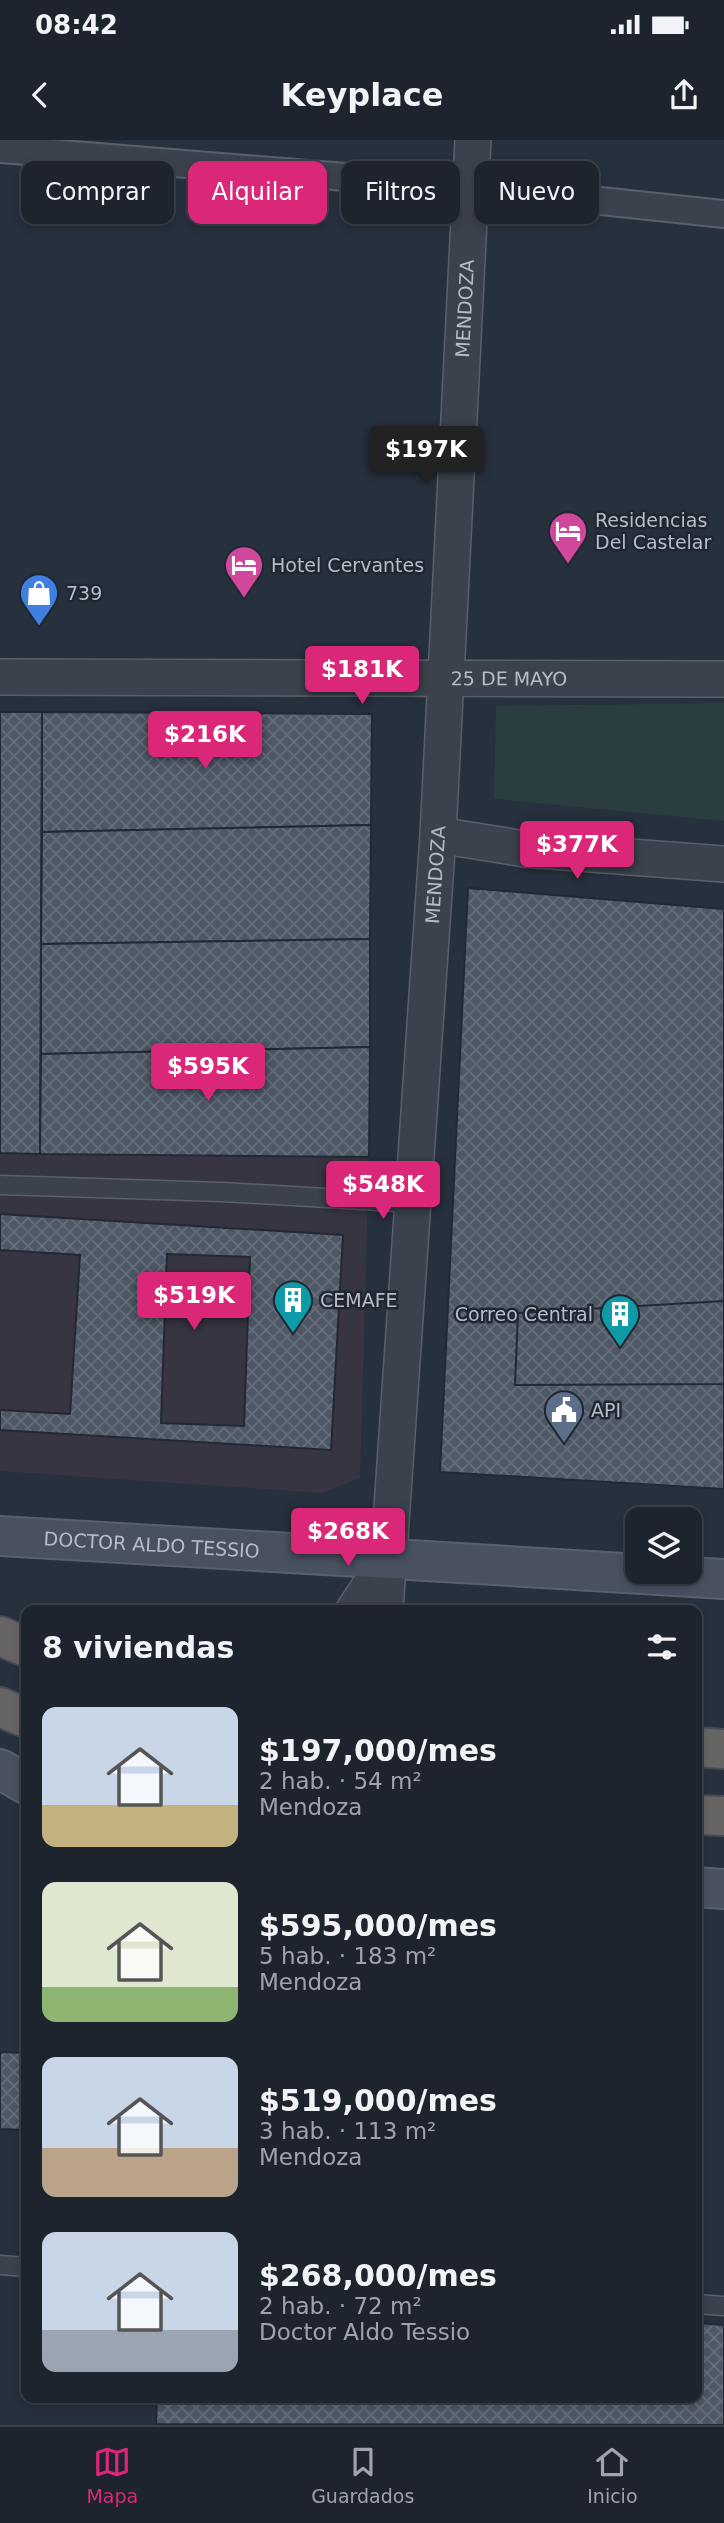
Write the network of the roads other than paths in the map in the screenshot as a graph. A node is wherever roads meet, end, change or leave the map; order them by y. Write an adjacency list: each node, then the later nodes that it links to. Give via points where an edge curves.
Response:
1 (473, 140): 3 (street, MENDOZA)
2 (0, 149): 3 (street)
3 (469, 187): 4 (street); 6 (street, MENDOZA)
4 (724, 214)
5 (0, 677): 6 (street, 25 DE MAYO)
6 (444, 678): 7 (street, 25 DE MAYO); 8 (street, MENDOZA)
7 (724, 679)
8 (438, 835): 9 (street, via 524,849); 11 (street, MENDOZA)
9 (724, 864)
10 (0, 1185): 11 (lane)
11 (413, 1203): 13 (street, MENDOZA)
12 (0, 1536): 13 (main road, DOCTOR ALDO TESSIO)
13 (388, 1557): 14 (main road, DOCTOR ALDO TESSIO); 15 (street); 16 (street, MENDOZA)
14 (724, 1578)
15 (357, 1605)
16 (385, 1605)
17 (0, 1636): 18 (highway)
18 (21, 1645)
19 (0, 1707): 20 (highway)
20 (21, 1716)
21 (702, 1747): 22 (highway)
22 (724, 1749)
23 (0, 1769): 24 (main road)
24 (21, 1781)
25 (702, 1815): 26 (highway)
26 (724, 1816)
27 (702, 1887): 28 (main road)
28 (724, 1889)
29 (0, 2265): 30 (lane)
30 (21, 2267)
31 (702, 2304): 32 (lane)
32 (724, 2306)

